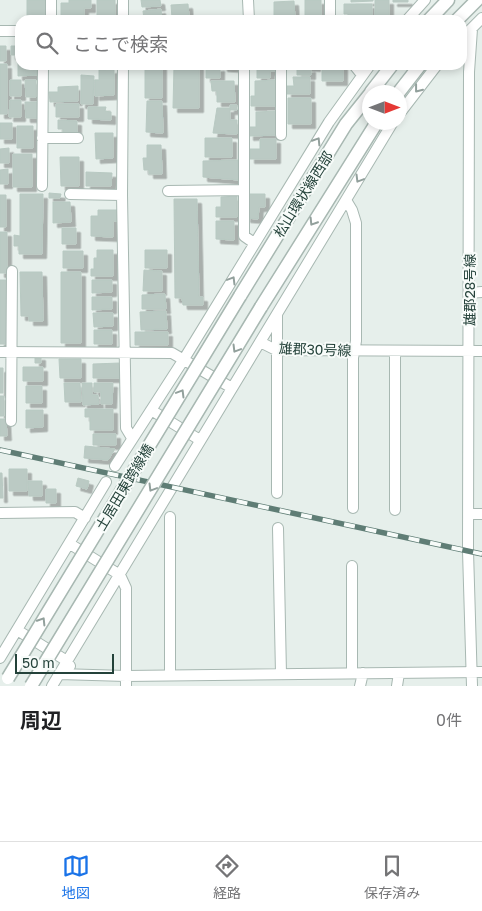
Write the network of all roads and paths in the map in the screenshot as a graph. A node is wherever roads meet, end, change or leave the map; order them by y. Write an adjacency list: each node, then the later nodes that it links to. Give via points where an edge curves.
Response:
1 (52, 0): 8 (street)
2 (123, 0): 9 (street)
3 (248, 0): 10 (street)
4 (330, 0): 11 (street)
5 (425, 0): 12 (street)
6 (448, 0): 13 (street)
7 (476, 0): 14 (street)
8 (51, 15)
9 (123, 15)
10 (249, 15)
11 (330, 15)
12 (412, 15)
13 (434, 15)
14 (462, 15)
15 (482, 18): 16 (street)
16 (472, 29): 47 (street, 雄郡28号線, via 469,72)
17 (0, 31): 18 (street)
18 (15, 31)
19 (42, 70): 36 (street)
20 (123, 70): 42 (street)
21 (244, 70): 39 (street)
22 (281, 70): 35 (street)
23 (358, 70): 28 (street)
24 (366, 70): 28 (street)
25 (388, 70): 29 (street, 松山環状線西部)
26 (416, 70): 30 (street)
27 (433, 70): 32 (street, one-way to 32)
28 (362, 76): 44 (street, one-way to 28, via 329,122)
29 (376, 85)
30 (404, 85)
31 (362, 103): 48 (street, 松山環状線西部)
32 (407, 104)
33 (372, 130): 49 (street, 松山環状線西部, one-way to 49)
34 (388, 130): 43 (street, one-way to 43)
35 (281, 135)
36 (42, 138): 37 (street); 38 (street)
37 (78, 138)
38 (42, 186)
39 (244, 190): 40 (street); 44 (street, via 244,236)
40 (168, 191)
41 (70, 194): 42 (street)
42 (122, 195): 58 (street)
43 (346, 200): 50 (street); 53 (street, via 356,223 356,341)
44 (254, 243): 59 (street, one-way to 44)
45 (12, 271): 57 (street)
46 (482, 292): 47 (street)
47 (469, 293): 55 (street, 雄郡28号線)
48 (240, 296): 91 (street, 土居田東跨線橋, one-way to 48, bridge)
49 (261, 307): 92 (street, 土居田東跨線橋, one-way to 92, bridge)
50 (278, 313): 51 (street); 52 (street)
51 (260, 342): 52 (street, 雄郡30号線); 60 (street, 雄郡30号線)
52 (276, 350): 53 (street, 雄郡30号線); 67 (street)
53 (353, 350): 54 (street, 雄郡30号線); 68 (street)
54 (395, 351): 55 (street, 雄郡30号線); 69 (street)
55 (469, 351): 56 (street, 雄郡30号線); 71 (street, 雄郡28号線)
56 (482, 351)
57 (5, 352): 58 (street); 62 (street)
58 (126, 352): 59 (street, via 172,352); 63 (street, via 126,428)
59 (184, 359): 60 (street); 61 (street)
60 (232, 388): 64 (street, 雄郡30号線)
61 (151, 410): 63 (street); 64 (street)
62 (11, 421)
63 (132, 438): 65 (street)
64 (200, 440): 78 (street, 雄郡30号線)
65 (115, 466)
66 (106, 482): 74 (street)
67 (277, 494)
68 (353, 508)
69 (395, 510)
70 (0, 513): 74 (street, via 75,512)
71 (468, 514): 72 (street); 82 (street, 雄郡28号線)
72 (482, 514)
73 (170, 517): 89 (street)
74 (85, 518): 76 (street)
75 (278, 528): 88 (street)
76 (70, 544): 78 (street); 79 (street)
77 (352, 566): 83 (street)
78 (120, 575): 81 (street, 雄郡30号線); 90 (street, via 126,588)
79 (17, 630): 80 (street); 81 (street)
80 (0, 658)
81 (67, 661): 86 (street, 雄郡30号線); 87 (street)
82 (477, 672): 85 (street); 96 (street, 雄郡28号線)
83 (352, 673): 84 (street); 88 (street)
84 (363, 673): 85 (street); 94 (street)
85 (399, 673): 95 (street)
86 (60, 674): 87 (street); 93 (street, 雄郡30号線)
87 (74, 674): 90 (street)
88 (281, 674): 89 (street)
89 (170, 675): 90 (street)
90 (126, 681)
91 (6, 682)
92 (31, 686)
93 (52, 686)
94 (360, 686)
95 (397, 686)
96 (472, 686)

